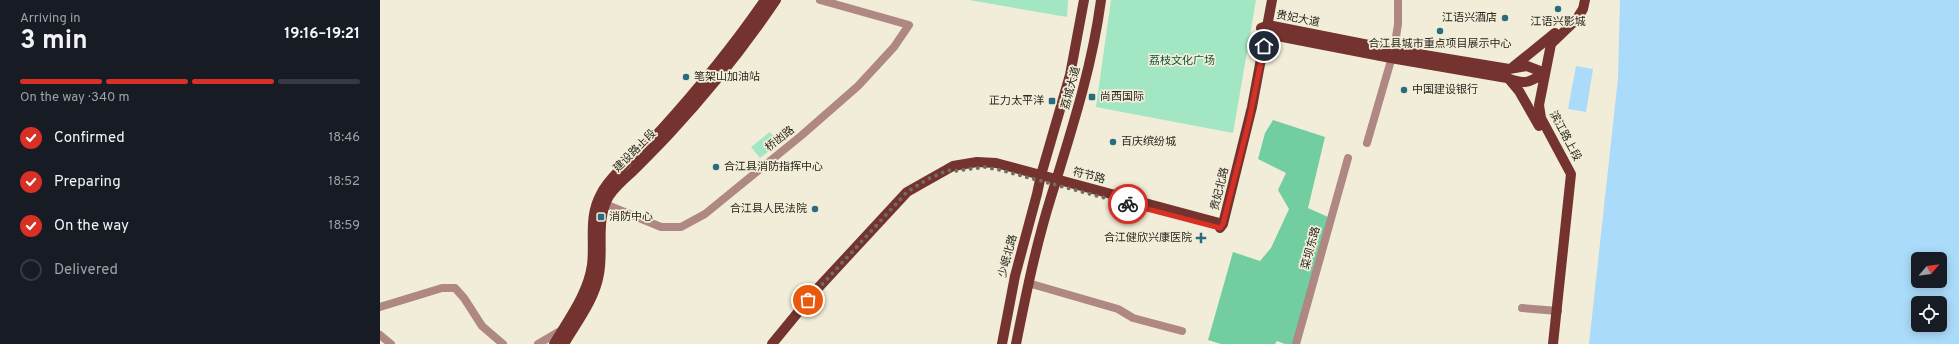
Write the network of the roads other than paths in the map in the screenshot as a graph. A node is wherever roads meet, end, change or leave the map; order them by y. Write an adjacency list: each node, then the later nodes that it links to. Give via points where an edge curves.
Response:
1 (765, 0): 25 (main road, 建设路上段, via 737,40 703,81 648,144 605,187)
2 (776, 0): 25 (main road, 建设路上段, via 710,87 671,132)
3 (820, 0): 25 (street, 桥凼路, via 909,25 858,86 705,214 681,227 668,228 655,226)
4 (1084, 0): 11 (main road, 荔城大道)
5 (1101, 0): 12 (main road, 荔城大道)
6 (1266, 0): 14 (main road)
7 (1272, 0): 14 (main road)
8 (1398, 0): 16 (street, via 1398,24)
9 (1579, 0): 17 (main road, via 1572,16)
10 (1585, 0): 18 (main road, 滨江路上段, via 1576,20 1551,44)
11 (1082, 15): 12 (main road); 13 (main road, 荔城大道)
12 (1099, 17): 15 (main road, 荔城大道)
13 (1080, 29): 15 (main road); 20 (main road, 荔城大道, via 1065,94)
14 (1265, 29): 16 (main road, 贵妃大道); 26 (main road, 贵妃北路)
15 (1097, 31): 21 (main road, 荔城大道, via 1087,78)
16 (1393, 54): 17 (main road, 贵妃大道); 19 (street)
17 (1508, 73): 18 (main road, via 1527,66); 18 (main road, via 1524,83); 30 (main road, 滨江路上段, via 1566,175)
18 (1545, 74): 30 (main road, 滨江路上段, via 1539,105 1540,115 1571,174)
19 (1368, 143)
20 (1048, 150): 21 (main road); 23 (main road, 荔城大道)
21 (1064, 155): 24 (main road, 荔城大道)
22 (1348, 158): 42 (street, 菜坝东路)
23 (1040, 178): 24 (main road, 符节路); 39 (main road, 符节路, via 986,162 953,166 907,192 818,288); 40 (main road, 少岷北路, via 1015,276)
24 (1056, 182): 26 (main road, 符节路); 27 (main road)
25 (601, 203): 31 (main road, 建设路上段, via 593,220 592,265 588,279); 38 (main road, 建设路上段, via 600,266 597,282)
26 (1221, 225)
27 (1028, 283): 32 (street, via 1118,309 1133,318); 41 (main road)
28 (380, 307): 35 (street, via 442,288 455,288 477,320)
29 (1522, 308): 30 (street)
30 (1555, 310): 43 (main road, 滨江路上段); 44 (main road, 滨江路上段)
31 (562, 330): 36 (street); 37 (main road, 建设路上段)
32 (1182, 331)
33 (380, 335): 34 (street)
34 (391, 344)
35 (503, 344)
36 (538, 344)
37 (554, 344)
38 (564, 344)
39 (772, 344)
40 (1002, 344)
41 (1016, 344)
42 (1296, 344)
43 (1547, 344)
44 (1553, 344)

